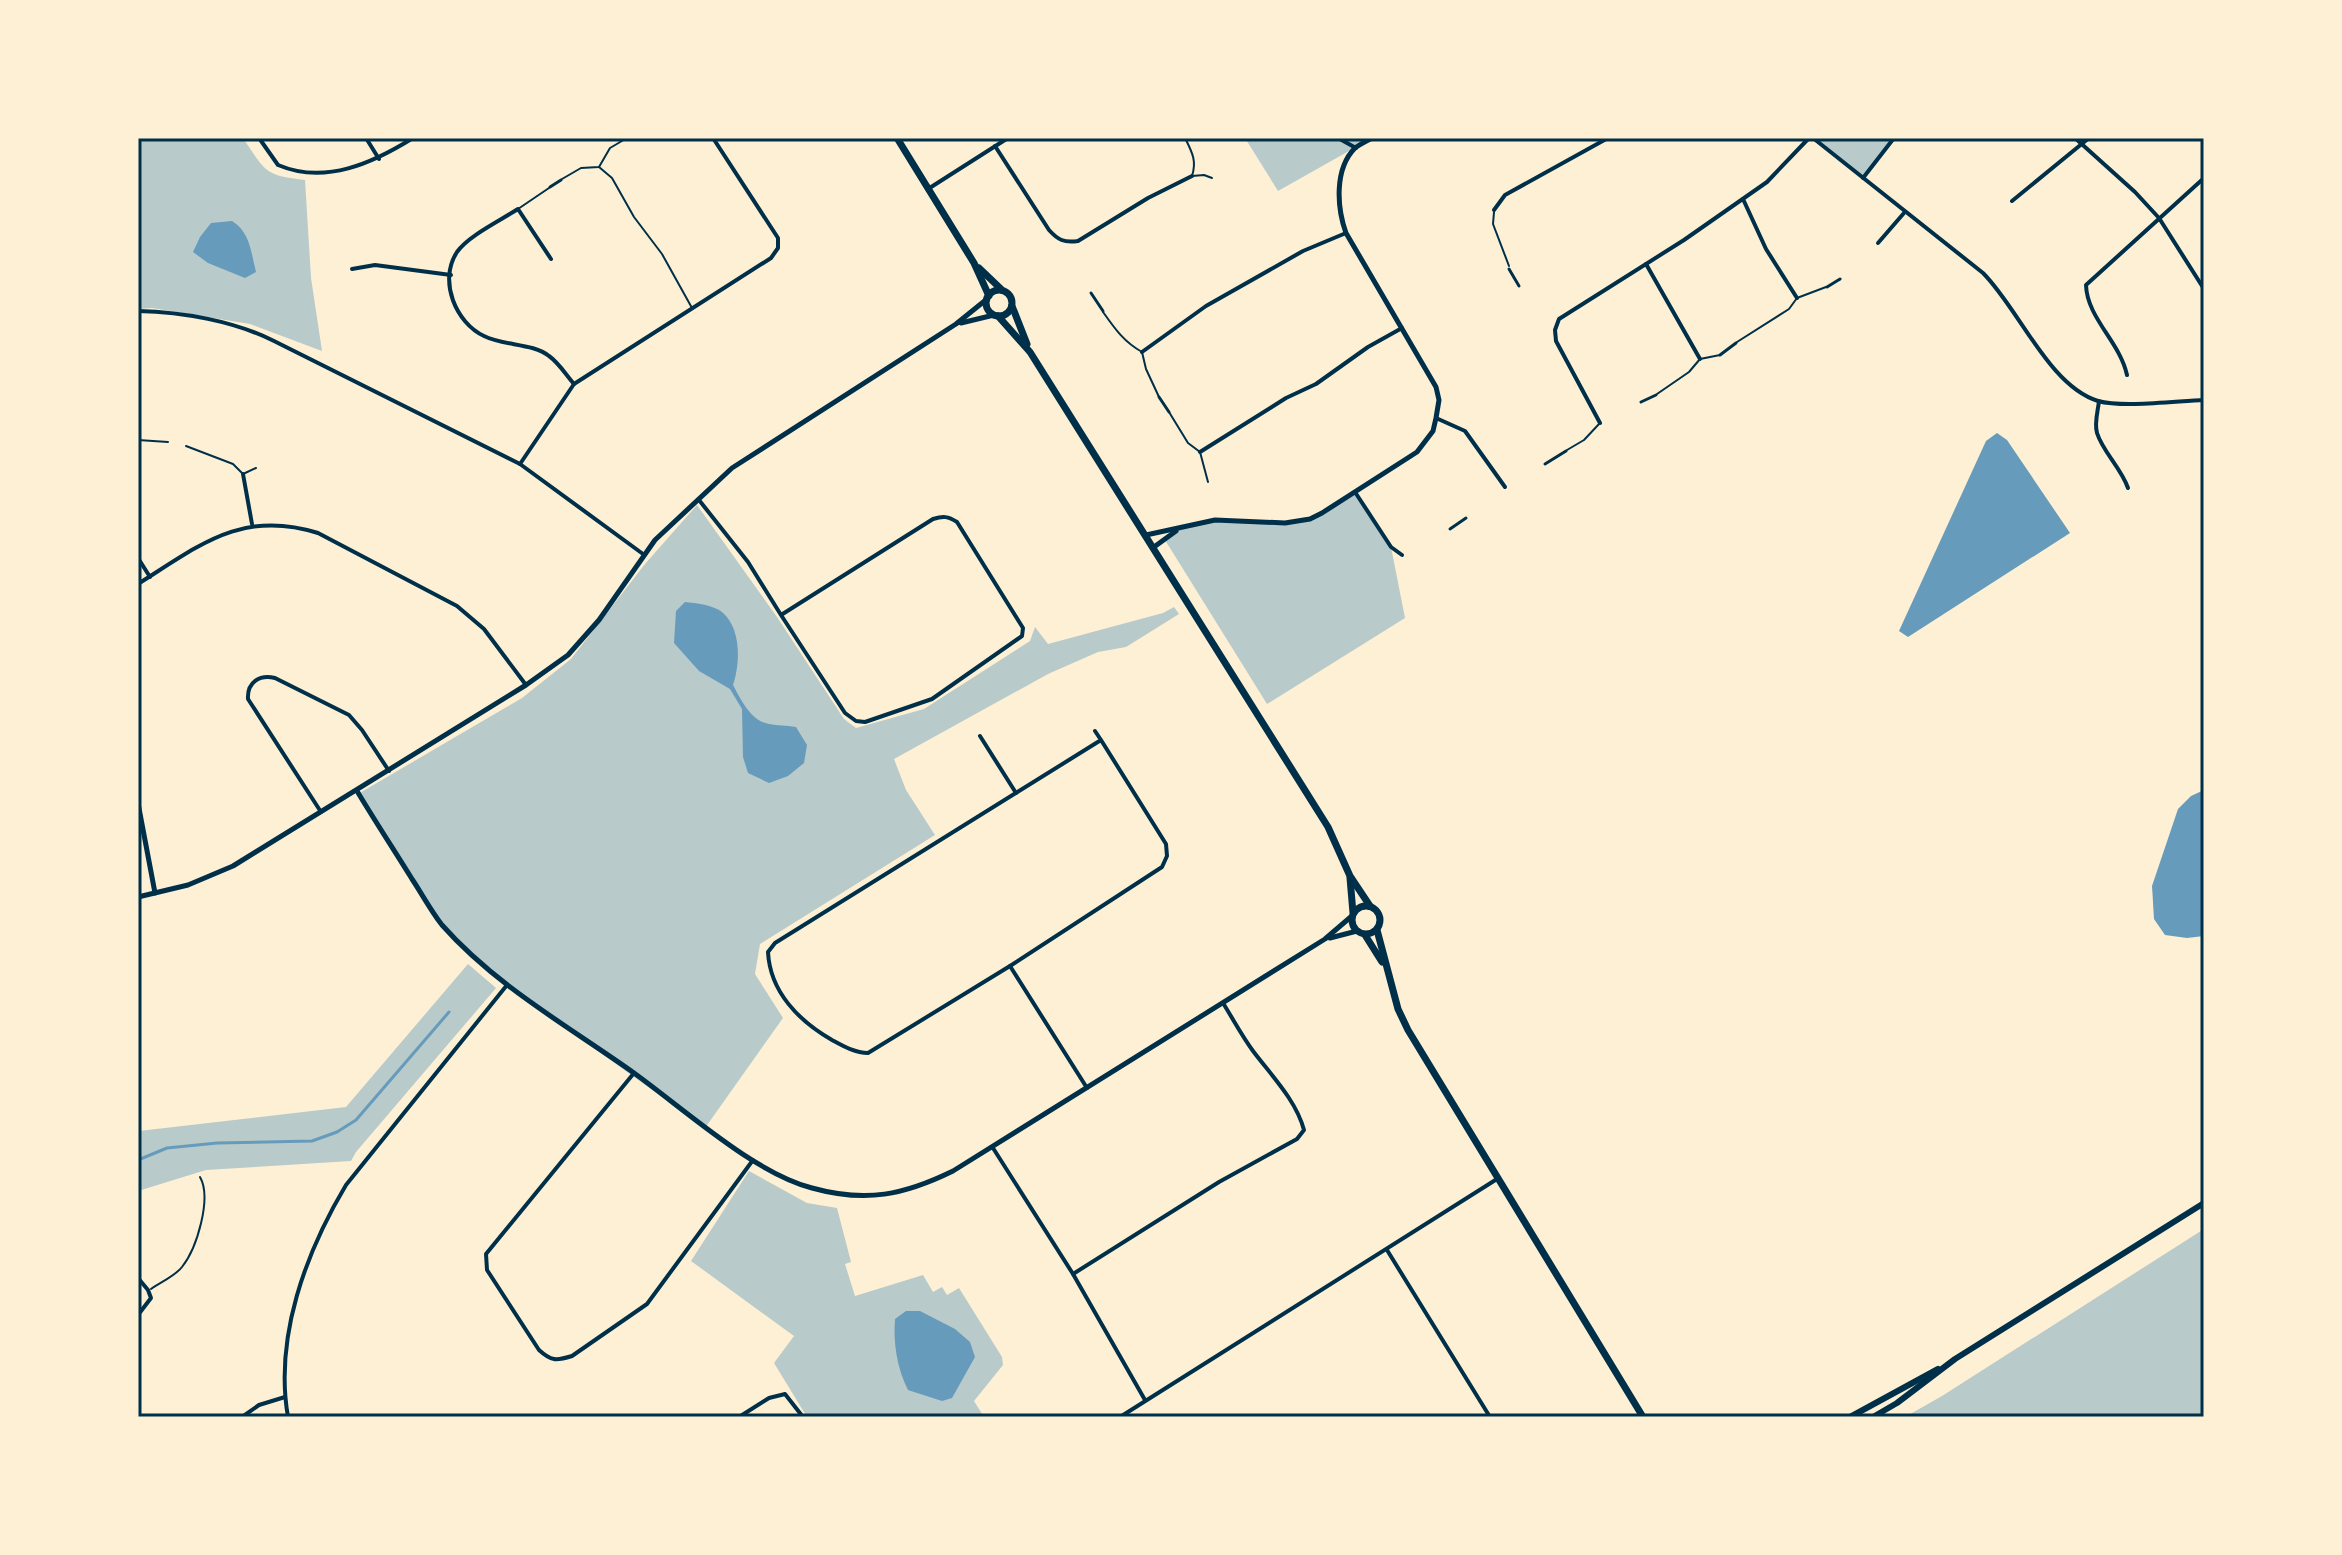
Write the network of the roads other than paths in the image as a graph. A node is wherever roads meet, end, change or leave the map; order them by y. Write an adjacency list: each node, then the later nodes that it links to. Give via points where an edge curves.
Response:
1 (259, 138): 19 (street, via 287,169 311,173 357,168)
2 (366, 138): 19 (street)
3 (413, 138): 19 (street)
4 (627, 138): 20 (lane, via 610,148)
5 (713, 138): 51 (street, via 778,238 778,248 771,258)
6 (897, 138): 27 (main road)
7 (1008, 138): 17 (street)
8 (1185, 138): 21 (lane, via 1193,152)
9 (1338, 138): 18 (street)
10 (1372, 138): 18 (street)
11 (1608, 138): 31 (street, via 1505,195)
12 (1811, 138): 23 (street); 28 (street)
13 (1894, 138): 23 (street)
14 (2075, 138): 16 (street)
15 (2089, 138): 16 (street)
16 (2082, 145): 29 (street); 33 (street)
17 (995, 146): 21 (street, via 1049,230 1066,242 1078,241); 27 (street)
18 (1356, 148): 34 (street, via 1339,196)
19 (379, 159)
20 (599, 167): 25 (lane, via 581,168); 51 (lane, via 612,178)
21 (1192, 176): 22 (lane)
22 (1212, 178)
23 (1863, 178): 32 (street)
24 (2204, 178): 33 (street)
25 (561, 180): 26 (street)
26 (550, 187): 30 (lane)
27 (928, 189): 37 (main road)
28 (1743, 199): 38 (street); 49 (street)
29 (2012, 201)
30 (518, 209): 36 (street); 41 (street, via 466,243 457,252)
31 (1494, 210): 40 (lane, via 1493,224)
32 (1904, 213): 35 (street); 67 (street, via 1983,273 2056,371)
33 (2159, 218): 45 (street); 62 (street, via 2086,285 2086,299 2123,358)
34 (1346, 233): 56 (street); 59 (street, via 1206,306)
35 (1878, 243)
36 (551, 259)
37 (974, 263): 46 (main road); 48 (main road)
38 (1646, 264): 61 (street); 71 (street, via 1556,325 1556,341)
39 (352, 269): 41 (street, via 375,265)
40 (1509, 269): 43 (street)
41 (451, 275): 63 (street, via 451,299 471,328 546,353)
42 (1840, 279): 44 (street)
43 (1519, 286)
44 (1827, 287): 49 (lane)
45 (2204, 289)
46 (1003, 291): 48 (main road); 50 (main road)
47 (1091, 293): 53 (street)
48 (988, 297): 54 (main road, via 987,308); 55 (street)
49 (1797, 298): 57 (lane, via 1789,309)
50 (1012, 306): 54 (main road, via 1007,314); 58 (main road)
51 (692, 308): 63 (street)
52 (138, 311): 77 (street, via 249,328)
53 (1103, 311): 59 (lane, via 1129,345)
54 (996, 315): 55 (street); 58 (main road)
55 (956, 324): 85 (street, via 732,468)
56 (1402, 328): 70 (street, via 1436,387); 76 (street)
57 (1736, 343): 60 (street)
58 (1030, 352): 90 (main road)
59 (1142, 352): 65 (lane)
60 (1720, 355): 61 (lane)
61 (1700, 359): 64 (lane)
62 (2127, 375)
63 (574, 384): 77 (street)
64 (1656, 395): 68 (street)
65 (1159, 397): 69 (street)
66 (2204, 400): 67 (street)
67 (2099, 401): 83 (street, via 2097,434)
68 (1641, 402)
69 (1169, 412): 76 (lane)
70 (1436, 418): 82 (street, via 1465,431); 84 (street, via 1417,452)
71 (1600, 423): 75 (lane)
72 (138, 440): 73 (lane)
73 (168, 442)
74 (186, 446): 80 (lane, via 233,464)
75 (1566, 451): 78 (street)
76 (1200, 452): 81 (lane)
77 (520, 464): 92 (street)
78 (1545, 464)
79 (256, 468): 80 (lane)
80 (243, 474): 87 (street)
81 (1208, 482)
82 (1505, 487)
83 (2128, 488)
84 (1355, 492): 89 (street, via 1298,522 1215,520); 93 (street, via 1391,547)
85 (697, 499): 92 (street); 97 (street, via 748,562)
86 (1466, 518): 88 (street)
87 (252, 524): 95 (street); 98 (street, via 281,523 318,533 457,606 484,629)
88 (1450, 529)
89 (1176, 530): 90 (street); 91 (street)
90 (1146, 535): 91 (main road)
91 (1154, 547): 107 (main road, via 1328,827)
92 (643, 554): 98 (street, via 599,620 568,655)
93 (1402, 555)
94 (138, 558): 95 (street)
95 (150, 577): 96 (street)
96 (138, 584)
97 (781, 615): 97 (street, via 942,516 957,522 1023,628 1022,636 932,699 865,722 845,713)
98 (526, 685): 102 (street)
99 (1095, 731): 101 (street)
100 (980, 736): 104 (street)
101 (1101, 740): 104 (street); 115 (street, via 1166,844 1167,856 1148,878)
102 (389, 771): 103 (street); 106 (street, via 349,715 275,678 255,680 248,699)
103 (357, 791): 106 (street); 117 (street, via 440,922)
104 (1016, 793): 115 (street, via 768,952 772,977 796,1014 860,1053 868,1053)
105 (138, 803): 108 (street)
106 (321, 812): 108 (street, via 233,866)
107 (1350, 876): 110 (main road); 111 (main road)
108 (155, 893): 109 (street)
109 (138, 897)
110 (1370, 906): 111 (main road); 112 (main road, via 1380,916)
111 (1353, 914): 113 (main road, via 1352,924); 114 (street)
112 (1377, 930): 113 (main road); 116 (main road)
113 (1361, 933): 114 (street); 116 (main road)
114 (1325, 939): 118 (street)
115 (1010, 966): 120 (street)
116 (1388, 971): 124 (main road, via 1408,1030)
117 (507, 985): 119 (street); 132 (street, via 346,1185 325,1220 296,1297)
118 (1223, 1003): 120 (street); 127 (street, via 1286,1093 1304,1130)
119 (634, 1073): 122 (street); 122 (street, via 486,1254 487,1270 550,1360 572,1356 647,1304)
120 (1087, 1088): 121 (street)
121 (993, 1148): 122 (street, via 926,1184 895,1194 858,1197 792,1182); 127 (street)
122 (753, 1160)
123 (200, 1177): 129 (lane, via 206,1187 206,1210 186,1262)
124 (1497, 1179): 126 (street); 140 (main road)
125 (2204, 1203): 131 (main road)
126 (1387, 1250): 133 (street); 139 (street)
127 (1073, 1274): 133 (street)
128 (138, 1278): 129 (street)
129 (148, 1290): 130 (street, via 151,1298)
130 (138, 1315)
131 (1955, 1359): 141 (main road); 142 (main road)
132 (285, 1397): 134 (street, via 269,1400); 135 (street)
133 (1145, 1400): 138 (street)
134 (242, 1417)
135 (288, 1417)
136 (739, 1417): 137 (street, via 785,1394)
137 (803, 1417)
138 (1120, 1417)
139 (1490, 1417)
140 (1643, 1417)
141 (1850, 1417)
142 (1873, 1417)

